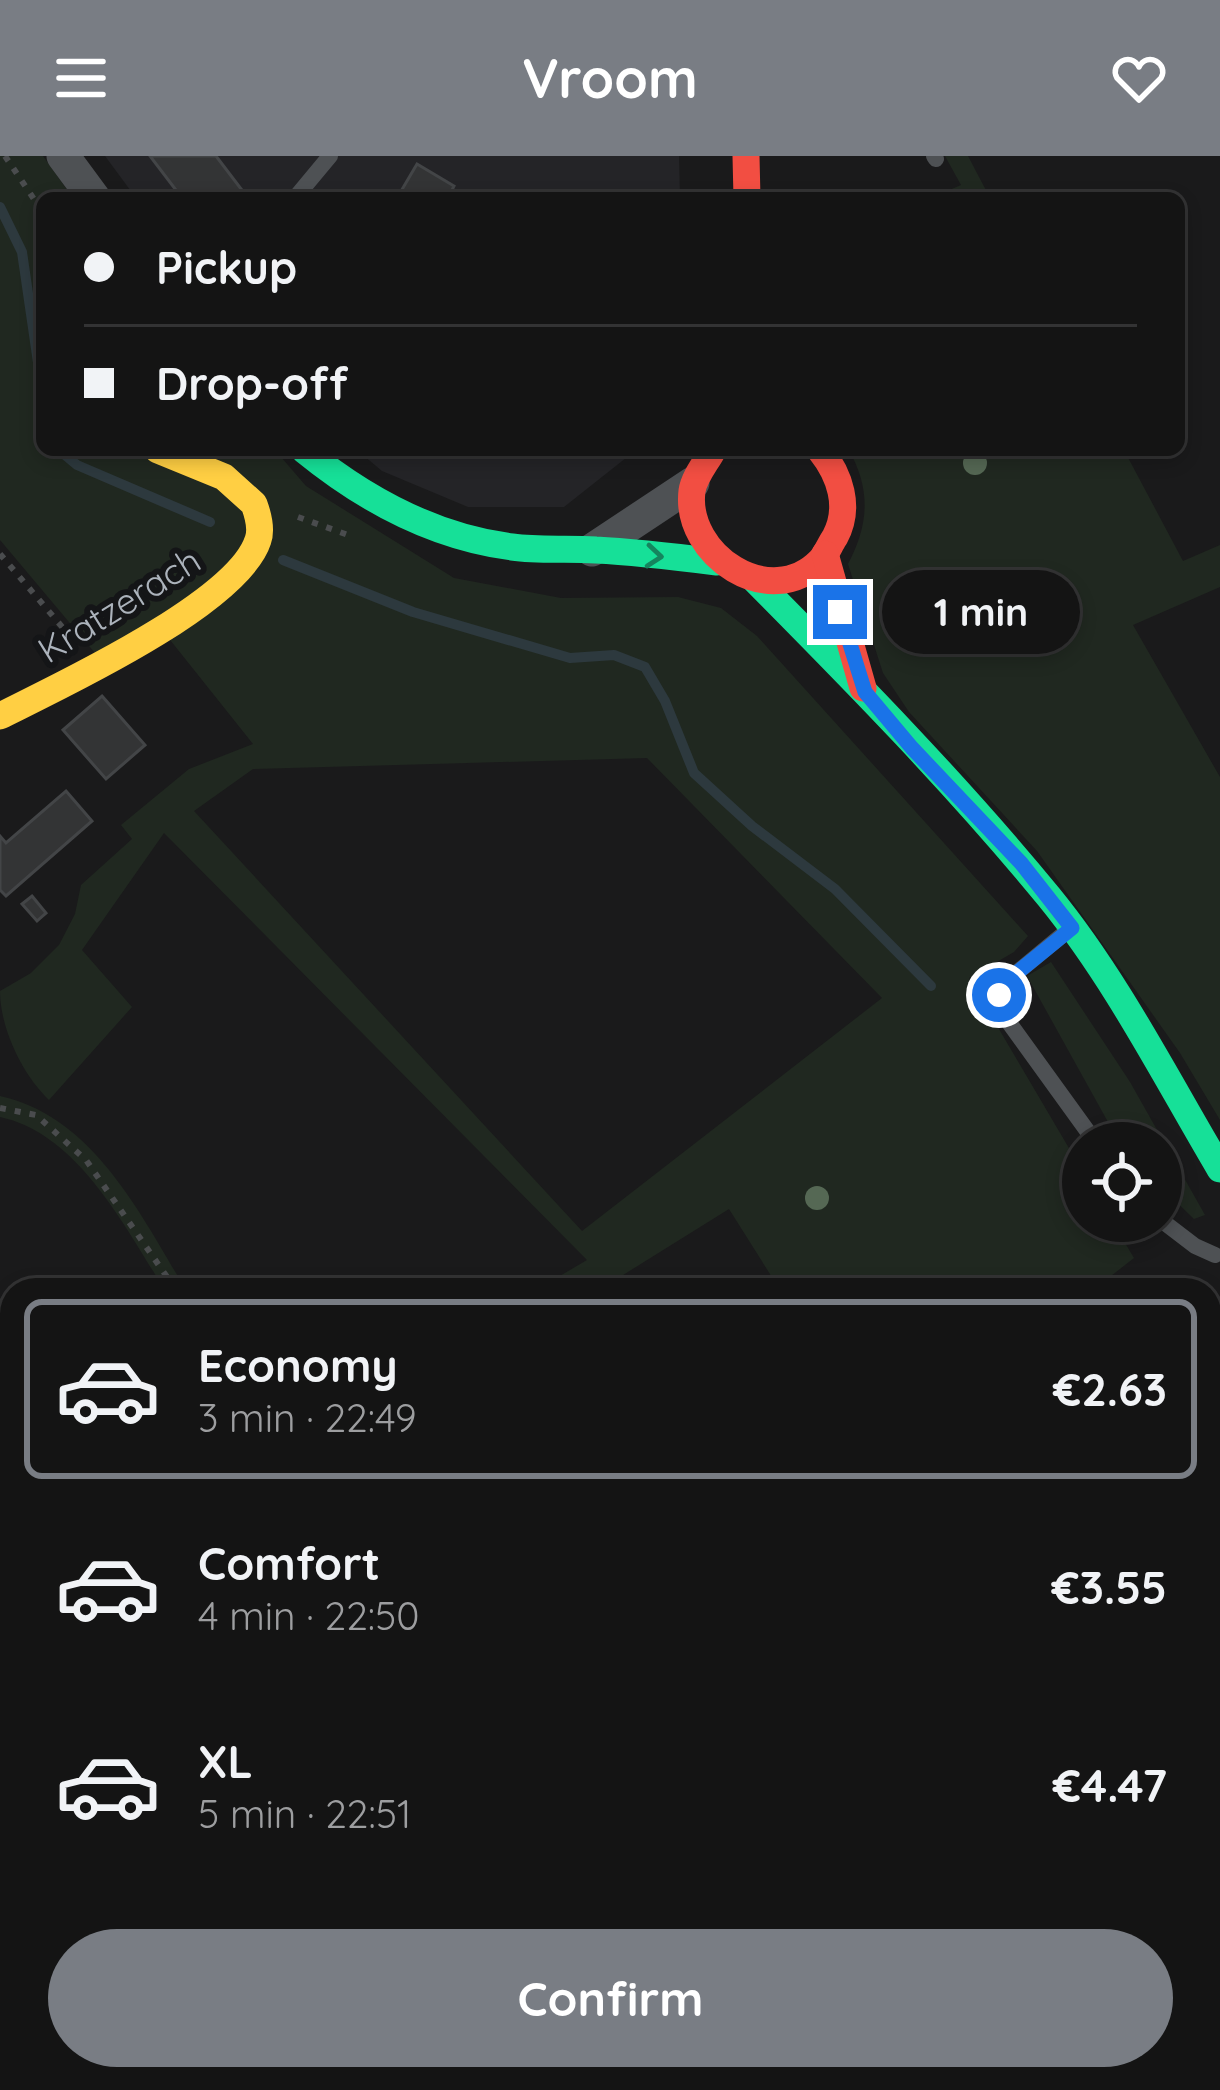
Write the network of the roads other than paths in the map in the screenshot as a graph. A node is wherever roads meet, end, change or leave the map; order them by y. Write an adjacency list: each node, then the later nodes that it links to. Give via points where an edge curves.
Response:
1 (63, 156): 4 (street)
2 (330, 156): 5 (lane)
3 (746, 156): 6 (main road)
4 (90, 192)
5 (300, 192)
6 (747, 192)
7 (171, 456): 17 (main road, Kratzerach, via 240,489 254,505 258,541 225,584 166,625)
8 (312, 456): 12 (main road, via 410,519 503,546)
9 (709, 456): 11 (main road)
10 (825, 456): 13 (main road, via 843,503)
11 (693, 483): 12 (street); 14 (main road, via 694,527)
12 (592, 550): 14 (main road, one-way to 14)
13 (825, 554): 15 (main road, via 796,575); 16 (main road)
14 (717, 562): 15 (main road)
15 (755, 580): 16 (main road)
16 (865, 692): 18 (main road)
17 (0, 716)
18 (1072, 928): 19 (lane, via 999,995 1010,1024); 20 (main road)
19 (1081, 1122)
20 (1220, 1169)
21 (1182, 1236): 22 (lane)
22 (1215, 1255)

